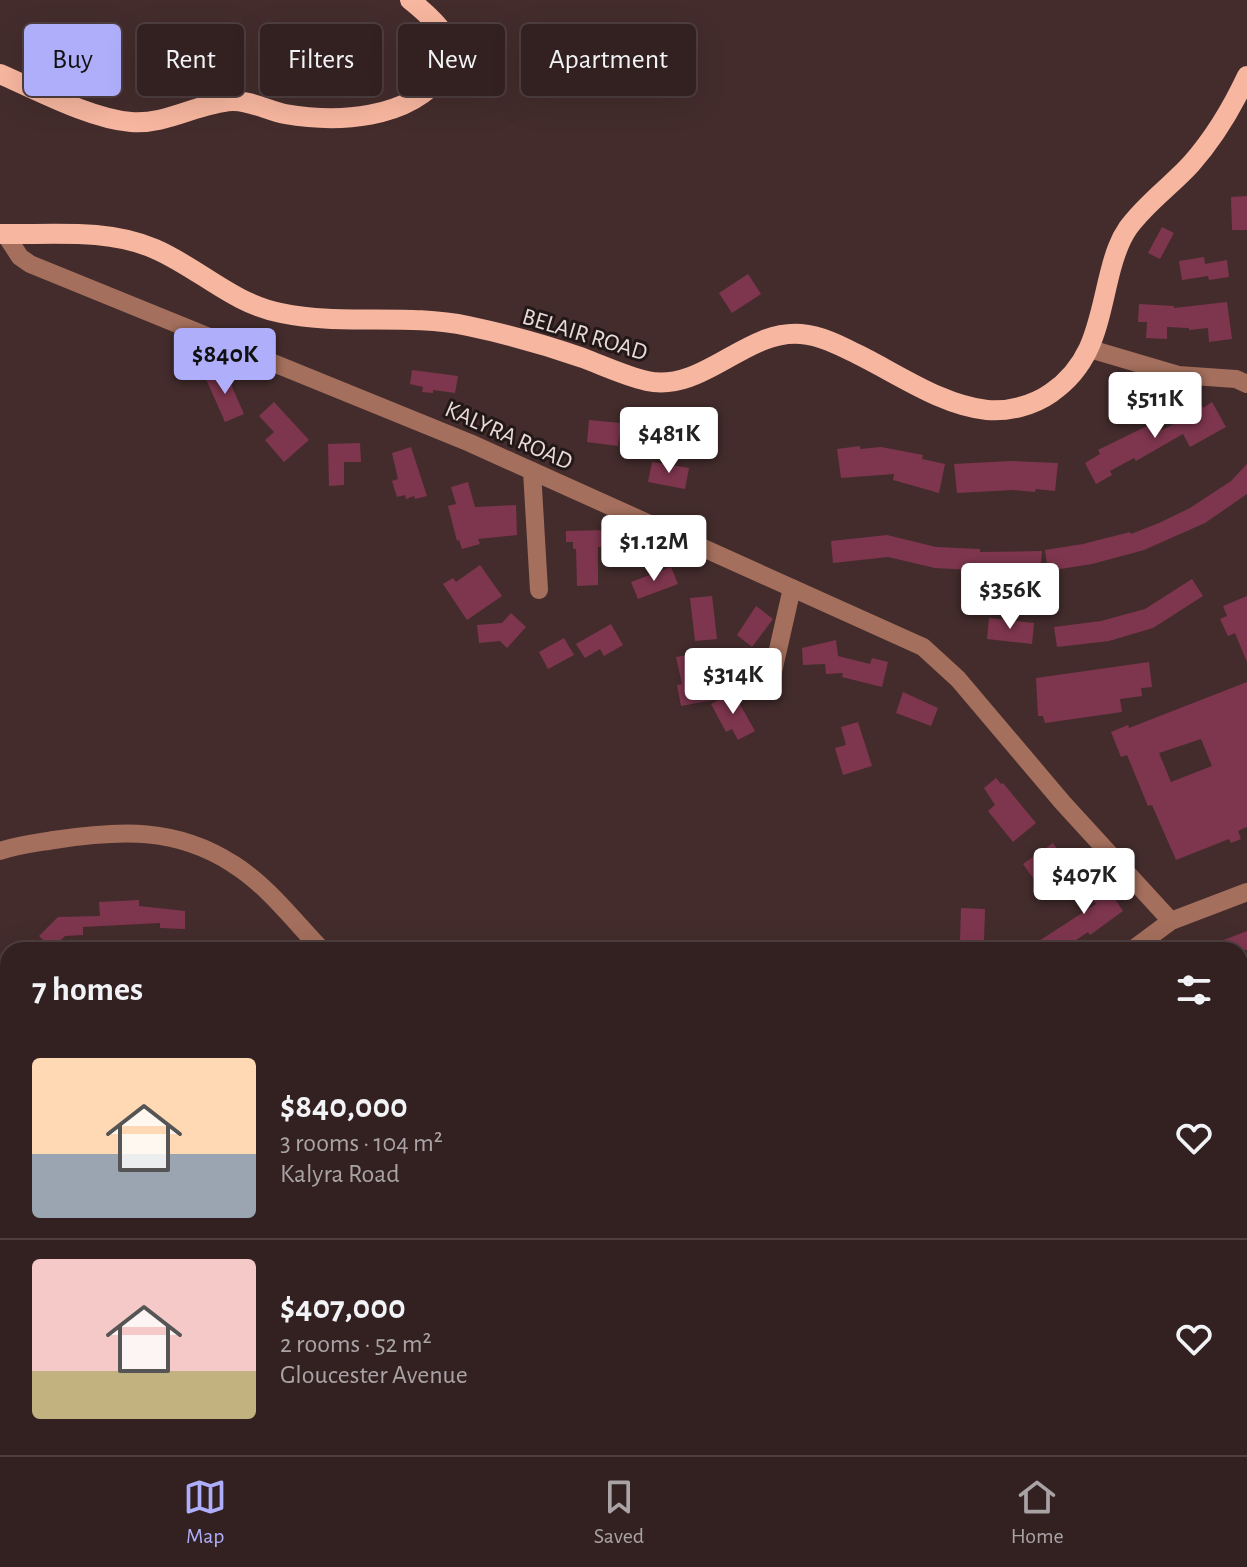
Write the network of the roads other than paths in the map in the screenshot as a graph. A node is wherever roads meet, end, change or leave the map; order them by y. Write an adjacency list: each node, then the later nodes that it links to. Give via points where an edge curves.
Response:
1 (410, 0): 2 (main road, via 441,27 449,43 446,72 424,94 368,115 326,119 236,100 135,123 113,120)
2 (0, 74)
3 (1247, 76): 5 (main road, BELAIR ROAD, via 1217,131 1118,245)
4 (2, 234): 5 (main road, BELAIR ROAD, via 111,236 156,249 245,302 280,313 466,325 648,381 701,372 769,337 800,334 829,340 957,404 990,410 1043,399 1067,382); 7 (street, KALYRA ROAD, via 30,264)
5 (1090, 349): 6 (street, via 1178,375)
6 (1247, 384)
7 (532, 471): 8 (street, KALYRA ROAD); 9 (street)
8 (792, 588): 10 (street); 13 (street, KALYRA ROAD, via 923,647 945,665)
9 (539, 590)
10 (770, 685)
11 (0, 851): 14 (street, via 86,835 167,836 233,863)
12 (1247, 892): 13 (street)
13 (1171, 921): 15 (street)
14 (314, 942)
15 (1143, 942)

